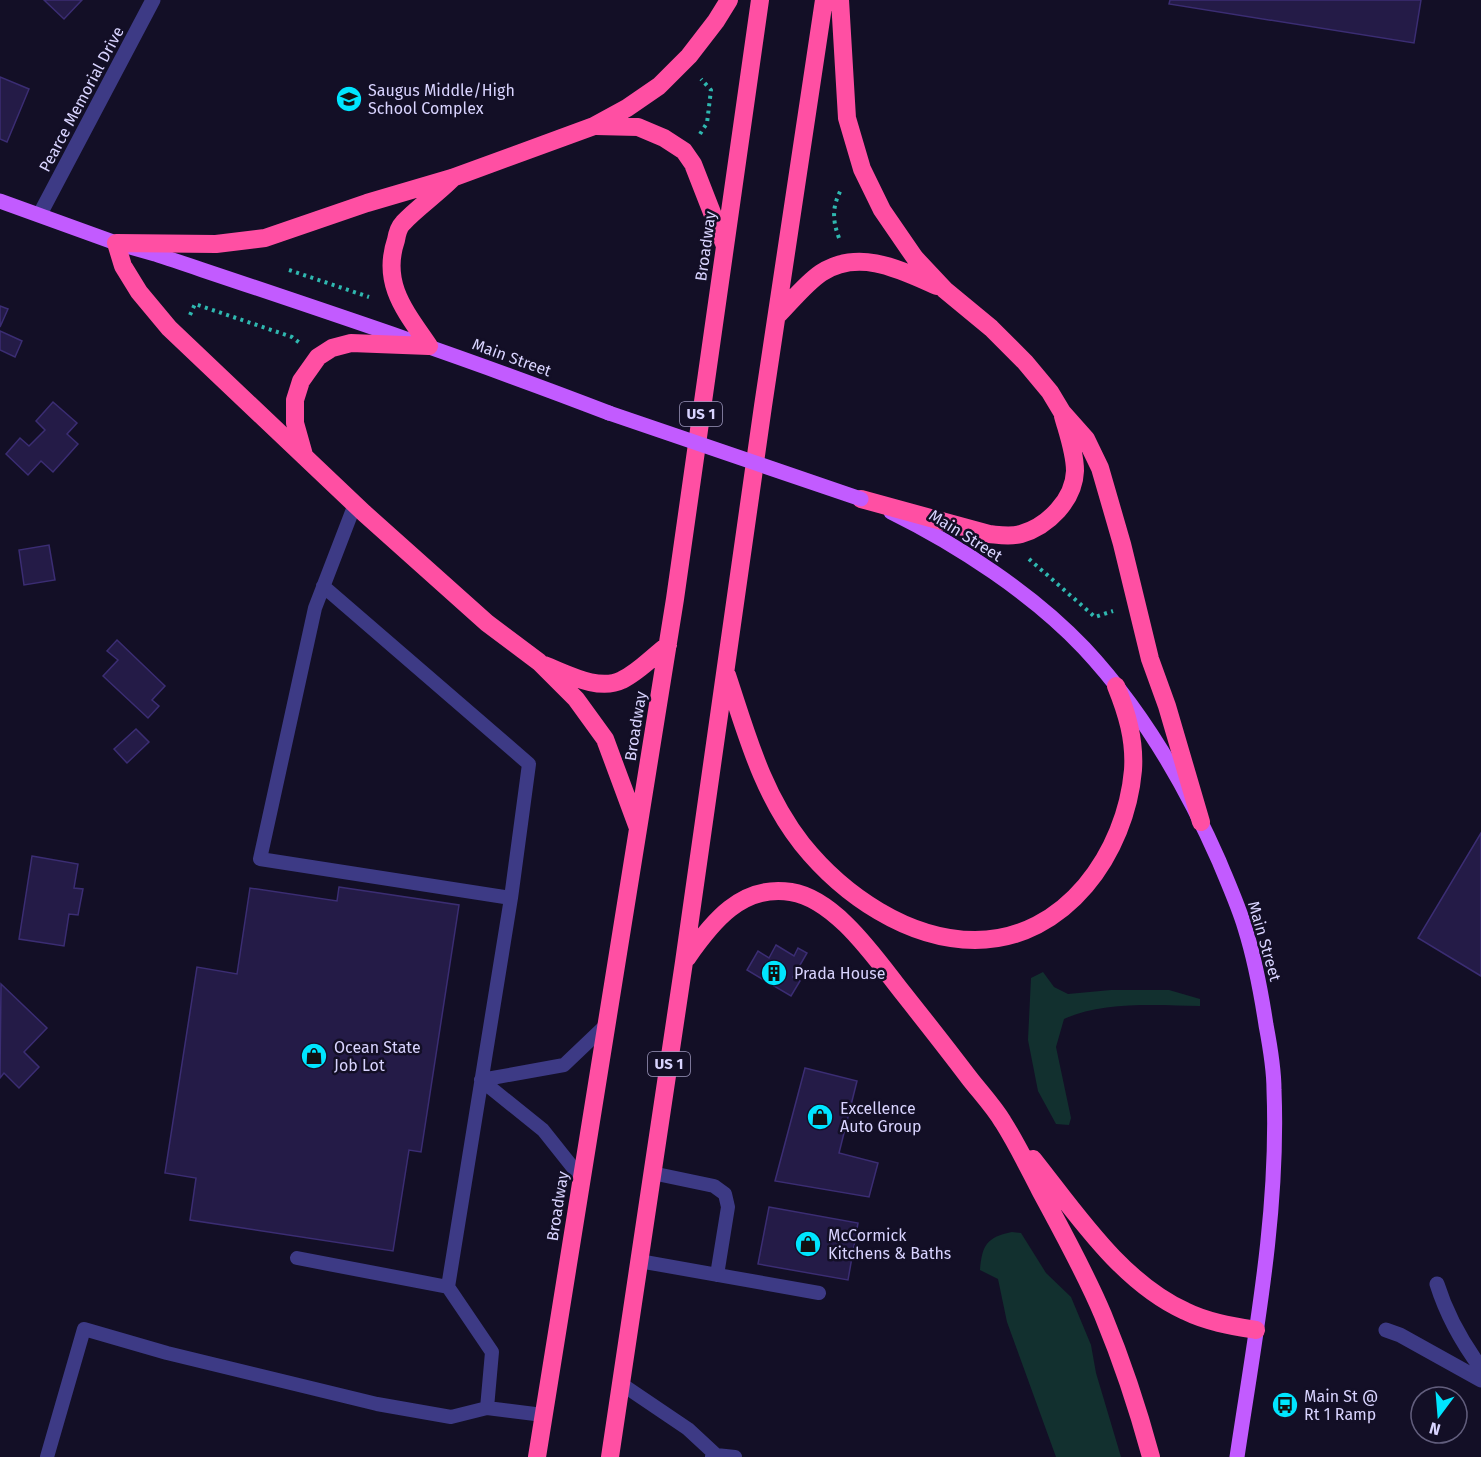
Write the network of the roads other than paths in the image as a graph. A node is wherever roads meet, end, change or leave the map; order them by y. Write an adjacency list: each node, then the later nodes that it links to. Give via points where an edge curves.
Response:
1 (153, 0): 9 (street, Pearce Memorial Drive)
2 (729, 0): 6 (highway, via 689,56 659,86)
3 (760, 0): 11 (highway, Broadway / US 1)
4 (824, 0): 13 (highway, US 1)
5 (840, 0): 12 (highway, via 845,107 861,169 904,244)
6 (594, 126): 7 (highway); 11 (highway, via 638,127 684,151 693,164)
7 (452, 178): 10 (highway, via 367,202 265,238 216,244); 14 (highway, via 400,225 391,253 392,284)
8 (0, 201): 9 (main road, Main Street)
9 (40, 214): 10 (main road, Main Street)
10 (116, 243): 14 (main road, Main Street); 16 (highway, via 123,266 139,292 169,328)
11 (725, 247): 20 (highway, Broadway / US 1)
12 (945, 290): 13 (highway, via 884,264 847,263 813,279); 15 (highway, via 991,327 1025,362)
13 (777, 316): 22 (highway, US 1)
14 (429, 346): 16 (highway, via 351,343 318,357 301,381 295,400 295,423); 17 (main road, Main Street, bridge, via 609,413)
15 (1062, 412): 17 (highway, via 1075,471 1069,494 1056,513 1033,529 1008,536 989,534); 24 (highway, via 1086,439 1100,468 1150,659)
16 (304, 455): 18 (highway)
17 (861, 499): 23 (main road, Main Street, via 936,536 995,574 1082,646)
18 (354, 504): 19 (lane); 21 (highway, via 487,623)
19 (323, 586): 26 (lane, via 530,764); 26 (lane, via 260,859)
20 (668, 645): 21 (highway, via 627,676 610,683 588,681); 25 (highway, Broadway / US 1)
21 (539, 662): 25 (highway, via 576,699 605,739)
22 (725, 670): 23 (highway, via 765,785 817,861 852,892 892,918 945,937 978,940 1022,931 1054,915 1082,890 1112,848 1133,769 1130,724); 27 (highway, US 1)
23 (1116, 686): 24 (main road, Main Street, via 1137,713)
24 (1201, 822): 39 (main road, Main Street, via 1245,927 1260,988 1274,1088 1272,1193)
25 (638, 828): 28 (highway, Broadway / US 1)
26 (511, 898): 29 (lane)
27 (684, 962): 30 (highway, via 712,923 736,902 773,891 793,892 814,900 835,914 881,965); 31 (highway, US 1)
28 (606, 1025): 29 (lane, via 564,1065); 32 (highway, Broadway / US 1)
29 (481, 1080): 32 (lane, via 543,1130); 37 (lane)
30 (1003, 1120): 39 (highway, via 1121,1266 1147,1290 1201,1318); 51 (highway, via 1102,1315 1126,1375)
31 (652, 1173): 34 (highway, US 1); 35 (lane, via 714,1186 727,1196)
32 (582, 1179): 45 (highway, Broadway / US 1)
33 (297, 1258): 37 (lane)
34 (639, 1261): 35 (lane); 43 (highway, US 1)
35 (717, 1275): 38 (lane)
36 (1437, 1284): 41 (street, via 1453,1328)
37 (448, 1287): 44 (lane, via 492,1352)
38 (819, 1293)
39 (1256, 1330): 52 (main road, Main Street)
40 (1386, 1330): 42 (street)
41 (1481, 1368)
42 (1481, 1380)
43 (620, 1383): 46 (lane, via 688,1429); 49 (highway, US 1)
44 (487, 1408): 45 (lane); 47 (lane, via 451,1417 377,1404 84,1329)
45 (543, 1415): 48 (highway, Broadway / US 1)
46 (714, 1456): 50 (lane)
47 (47, 1457)
48 (537, 1457)
49 (610, 1457)
50 (735, 1457)
51 (1151, 1457)
52 (1237, 1457)

